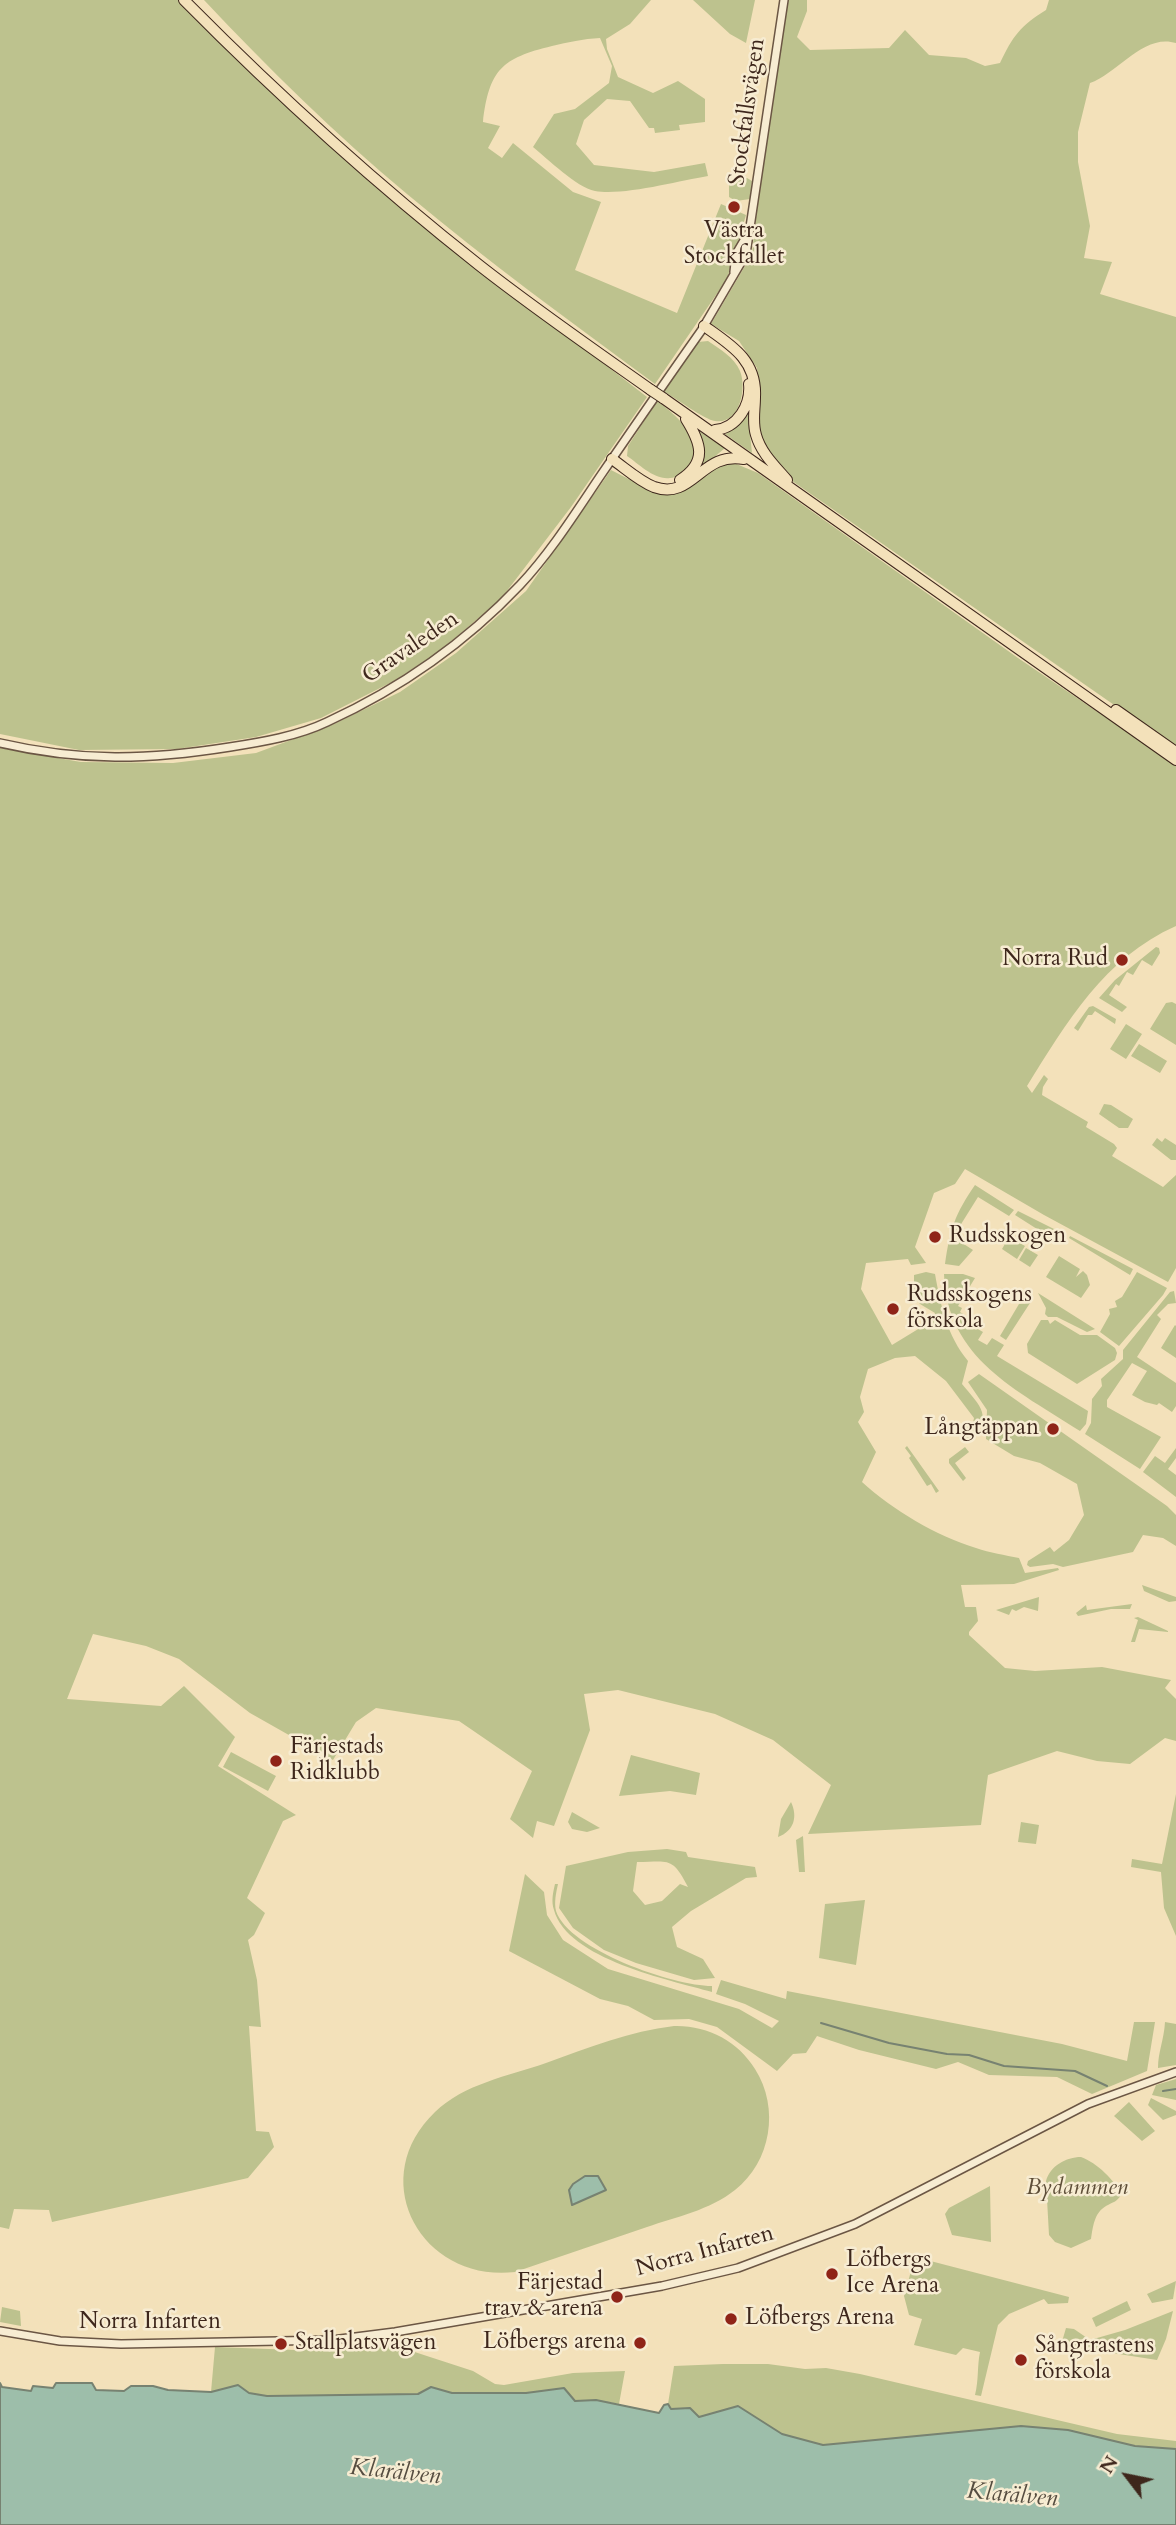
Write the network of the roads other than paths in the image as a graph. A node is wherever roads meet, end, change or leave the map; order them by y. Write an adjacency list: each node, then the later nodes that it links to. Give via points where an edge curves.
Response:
1 (184, 0): 5 (main road, via 276,91 386,188 533,306)
2 (191, 0): 5 (main road, via 317,120 433,220)
3 (784, 0): 4 (street, Stockfallsvägen, via 746,254)
4 (702, 329): 8 (main road, via 737,357 749,382 741,413 727,428); 9 (street, Gravaleden); 11 (main road, via 736,348 747,360 755,385 756,436)
5 (652, 388): 6 (main road, bridge)
6 (664, 397): 7 (main road); 8 (main road)
7 (682, 412): 9 (main road, via 700,454 684,478 656,481); 10 (main road)
8 (715, 430): 11 (main road)
9 (614, 457): 10 (main road, via 647,483 667,489 684,485 721,458); 12 (street, Gravaleden, via 536,567 492,613 409,677 326,723 265,741 133,758 79,757)
10 (748, 460): 14 (main road)
11 (787, 480): 13 (main road)
12 (0, 743)
13 (1176, 752)
14 (1176, 761)
15 (1176, 2072): 16 (street, Norra Infarten, via 1088,2104 855,2224 738,2268 662,2286 332,2340 121,2344 60,2341)
16 (0, 2330)

